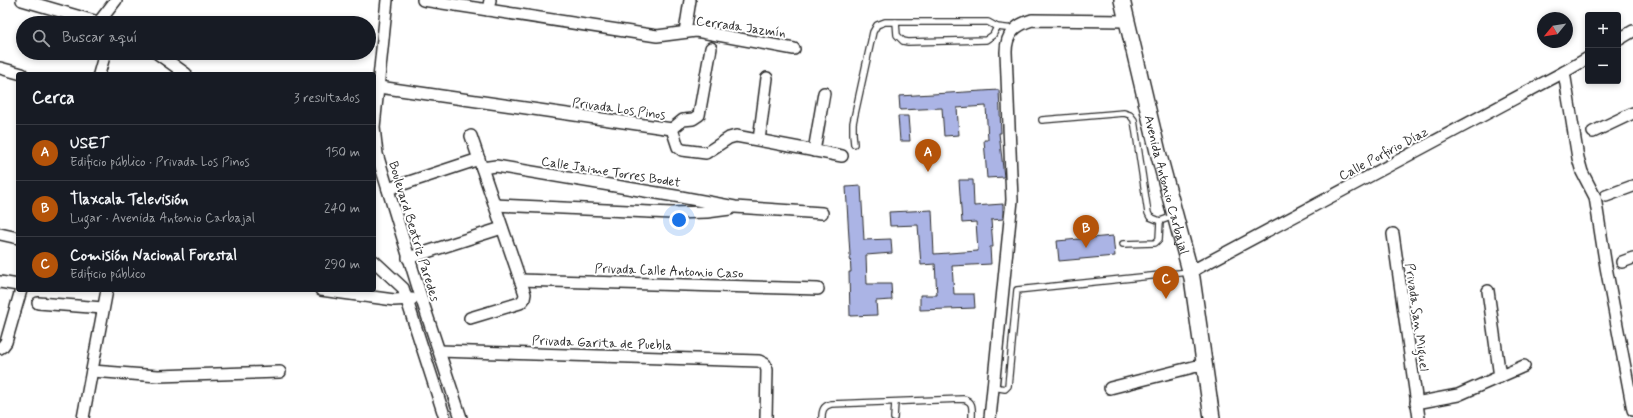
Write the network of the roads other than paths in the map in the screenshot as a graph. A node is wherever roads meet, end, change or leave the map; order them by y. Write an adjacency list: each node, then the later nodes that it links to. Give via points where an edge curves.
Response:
1 (22, 0): 8 (street)
2 (116, 0): 9 (street)
3 (387, 0): 28 (street, Boulevard Beatriz Paredes)
4 (423, 0): 7 (street, Cerrada Jazmín)
5 (690, 0): 15 (street)
6 (1122, 0): 10 (street, Avenida Antonio Carbajal)
7 (489, 5): 15 (street, Cerrada Jazmín, via 657,36)
8 (79, 16)
9 (104, 16)
10 (1126, 21): 13 (street, via 1032,20); 48 (street, Avenida Antonio Carbajal)
11 (896, 22): 12 (lane, via 988,22); 12 (lane, via 897,35 908,42 986,40 993,35); 37 (lane, via 880,23 872,32 853,123)
12 (997, 27): 13 (lane)
13 (1014, 28): 80 (street, via 1008,39 1006,52 1012,200)
14 (1633, 31): 16 (street)
15 (685, 32): 18 (street, Cerrada Jazmín, via 696,31)
16 (1621, 38)
17 (711, 48): 33 (street, via 698,115 693,119 683,120)
18 (794, 48)
19 (103, 60): 24 (street)
20 (167, 60): 25 (street)
21 (1585, 60): 26 (street, Calle Porfirio Díaz)
22 (0, 68): 23 (street)
23 (16, 72)
24 (100, 72)
25 (183, 72)
26 (1564, 72): 59 (street, Calle Porfirio Díaz); 84 (street, via 1578,158 1595,197)
27 (767, 78): 36 (street)
28 (379, 87): 31 (street, Boulevard Beatriz Paredes); 33 (street, Privada Los Pinos)
29 (824, 93): 39 (street)
30 (1633, 114): 34 (street)
31 (376, 119)
32 (1042, 120): 49 (lane, via 1124,113 1130,115 1134,120 1147,211 1150,217)
33 (672, 129): 36 (street, Privada Los Pinos, via 678,148 703,153 709,152 732,136)
34 (1593, 132)
35 (471, 136): 41 (street)
36 (759, 140): 39 (street, Privada Los Pinos)
37 (854, 144)
38 (376, 149): 43 (street, Boulevard Beatriz Paredes)
39 (814, 150): 40 (street, Privada Los Pinos)
40 (842, 156)
41 (480, 164): 43 (street, Calle Jaime Torres Bodet); 45 (street); 46 (street, Calle Jaime Torres Bodet)
42 (1633, 186): 44 (street)
43 (388, 189): 55 (street, Boulevard Beatriz Paredes)
44 (1606, 196)
45 (495, 205): 46 (street, Calle Jaime Torres Bodet, via 672,213 723,211); 50 (street)
46 (735, 207): 47 (street, Calle Jaime Torres Bodet)
47 (822, 213)
48 (1176, 216): 49 (lane); 59 (street, Avenida Antonio Carbajal)
49 (1160, 221): 54 (lane, via 1159,239 1154,243)
50 (502, 228): 55 (street); 60 (street)
51 (0, 234): 53 (street)
52 (1393, 234): 83 (street, Privada San Miguel)
53 (16, 238)
54 (1123, 244)
55 (408, 258): 68 (street, Boulevard Beatriz Paredes)
56 (1633, 258): 57 (street)
57 (1622, 262)
58 (376, 263): 69 (street, via 403,288)
59 (1190, 272): 75 (street, Avenida Antonio Carbajal); 80 (lane, via 1017,290 1008,386 1005,389)
60 (520, 280): 63 (street, Privada Calle Antonio Caso); 72 (street, via 525,294 522,302)
61 (0, 282): 62 (street)
62 (16, 285)
63 (818, 289)
64 (1488, 291): 79 (street)
65 (20, 292): 73 (street, via 6,342)
66 (106, 292): 71 (street)
67 (336, 292): 69 (street)
68 (420, 297): 69 (street); 74 (street, Boulevard Beatriz Paredes)
69 (406, 300): 86 (street)
70 (38, 303): 71 (street)
71 (103, 308): 77 (street)
72 (470, 318)
73 (0, 348)
74 (439, 351): 87 (street, Boulevard Beatriz Paredes); 88 (street, Privada Garita de Puebla, via 759,361 765,364 767,370)
75 (1205, 364): 81 (street); 93 (street, Avenida Antonio Carbajal)
76 (1524, 366): 79 (street)
77 (92, 371): 78 (street, via 158,376); 85 (street)
78 (280, 372)
79 (1500, 377): 83 (street, via 1458,395)
80 (993, 387): 92 (street)
81 (1110, 388)
82 (895, 402): 89 (lane, via 831,404 823,409); 90 (lane); 91 (lane, via 967,400 972,405)
83 (1416, 403): 94 (street, Privada San Miguel)
84 (1633, 410)
85 (83, 418)
86 (445, 418)
87 (461, 418)
88 (766, 418)
89 (822, 418)
90 (894, 418)
91 (972, 418)
92 (990, 418)
93 (1212, 418)
94 (1419, 418)

